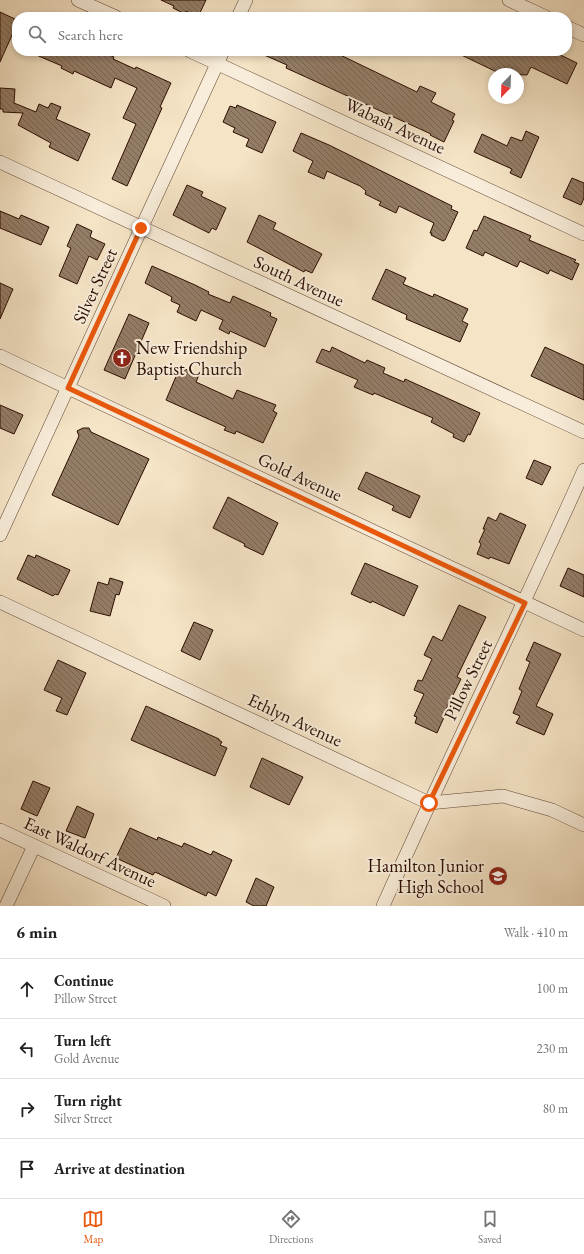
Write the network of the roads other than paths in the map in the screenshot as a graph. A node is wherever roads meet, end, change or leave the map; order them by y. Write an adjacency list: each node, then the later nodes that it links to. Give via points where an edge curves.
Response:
1 (78, 0): 4 (street)
2 (246, 0): 5 (street)
3 (509, 0): 6 (street)
4 (105, 12)
5 (240, 12)
6 (535, 12)
7 (572, 29): 8 (street)
8 (584, 35)
9 (201, 56): 11 (street, Wabash Avenue)
10 (220, 56): 11 (street, Silver Street)
11 (217, 63): 13 (street, Silver Street); 14 (street, Wabash Avenue)
12 (0, 162): 13 (street, South Avenue)
13 (141, 228): 16 (street, Silver Street); 17 (street, South Avenue)
14 (584, 234)
15 (0, 356): 16 (street, Gold Avenue)
16 (68, 388): 19 (street, Silver Street); 21 (street, Gold Avenue)
17 (584, 432)
18 (584, 470): 21 (street, Pillow Street)
19 (0, 535)
20 (0, 602): 23 (street, Ethlyn Avenue)
21 (525, 603): 22 (street, Gold Avenue); 23 (street, Pillow Street)
22 (584, 630)
23 (429, 803): 24 (street, via 503,796 552,810); 29 (street, Pillow Street)
24 (584, 825)
25 (0, 830): 26 (street, East Waldorf Avenue)
26 (34, 846): 27 (street); 28 (street, East Waldorf Avenue)
27 (6, 906)
28 (164, 906)
29 (383, 906)

